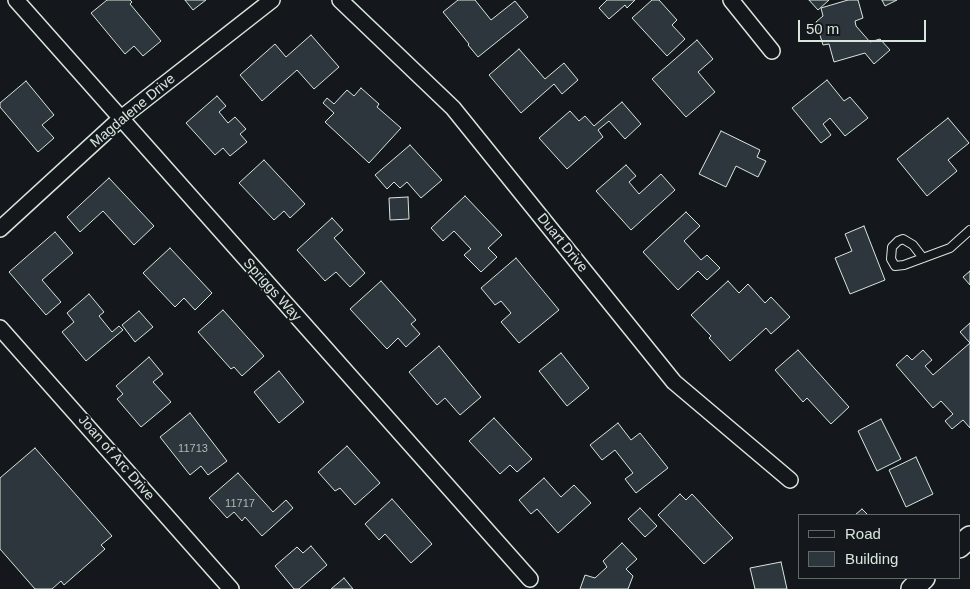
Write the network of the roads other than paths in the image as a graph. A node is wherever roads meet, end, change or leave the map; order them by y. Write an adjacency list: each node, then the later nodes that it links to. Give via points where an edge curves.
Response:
1 (16, 0): 6 (street, Spriggs Way)
2 (272, 0): 6 (street, Magdalene Drive)
3 (340, 0): 11 (street, Duart Drive, via 453,108 674,382)
4 (730, 0): 5 (street)
5 (772, 51)
6 (120, 119): 7 (street, Magdalene Drive); 14 (street, Spriggs Way)
7 (0, 229)
8 (970, 230): 9 (lane, via 950,248)
9 (923, 258)
10 (0, 328): 16 (street, Joan of Arc Drive)
11 (790, 480)
12 (970, 536): 13 (street)
13 (960, 546)
14 (530, 579)
15 (923, 579): 17 (street)
16 (231, 589)
17 (912, 589)

